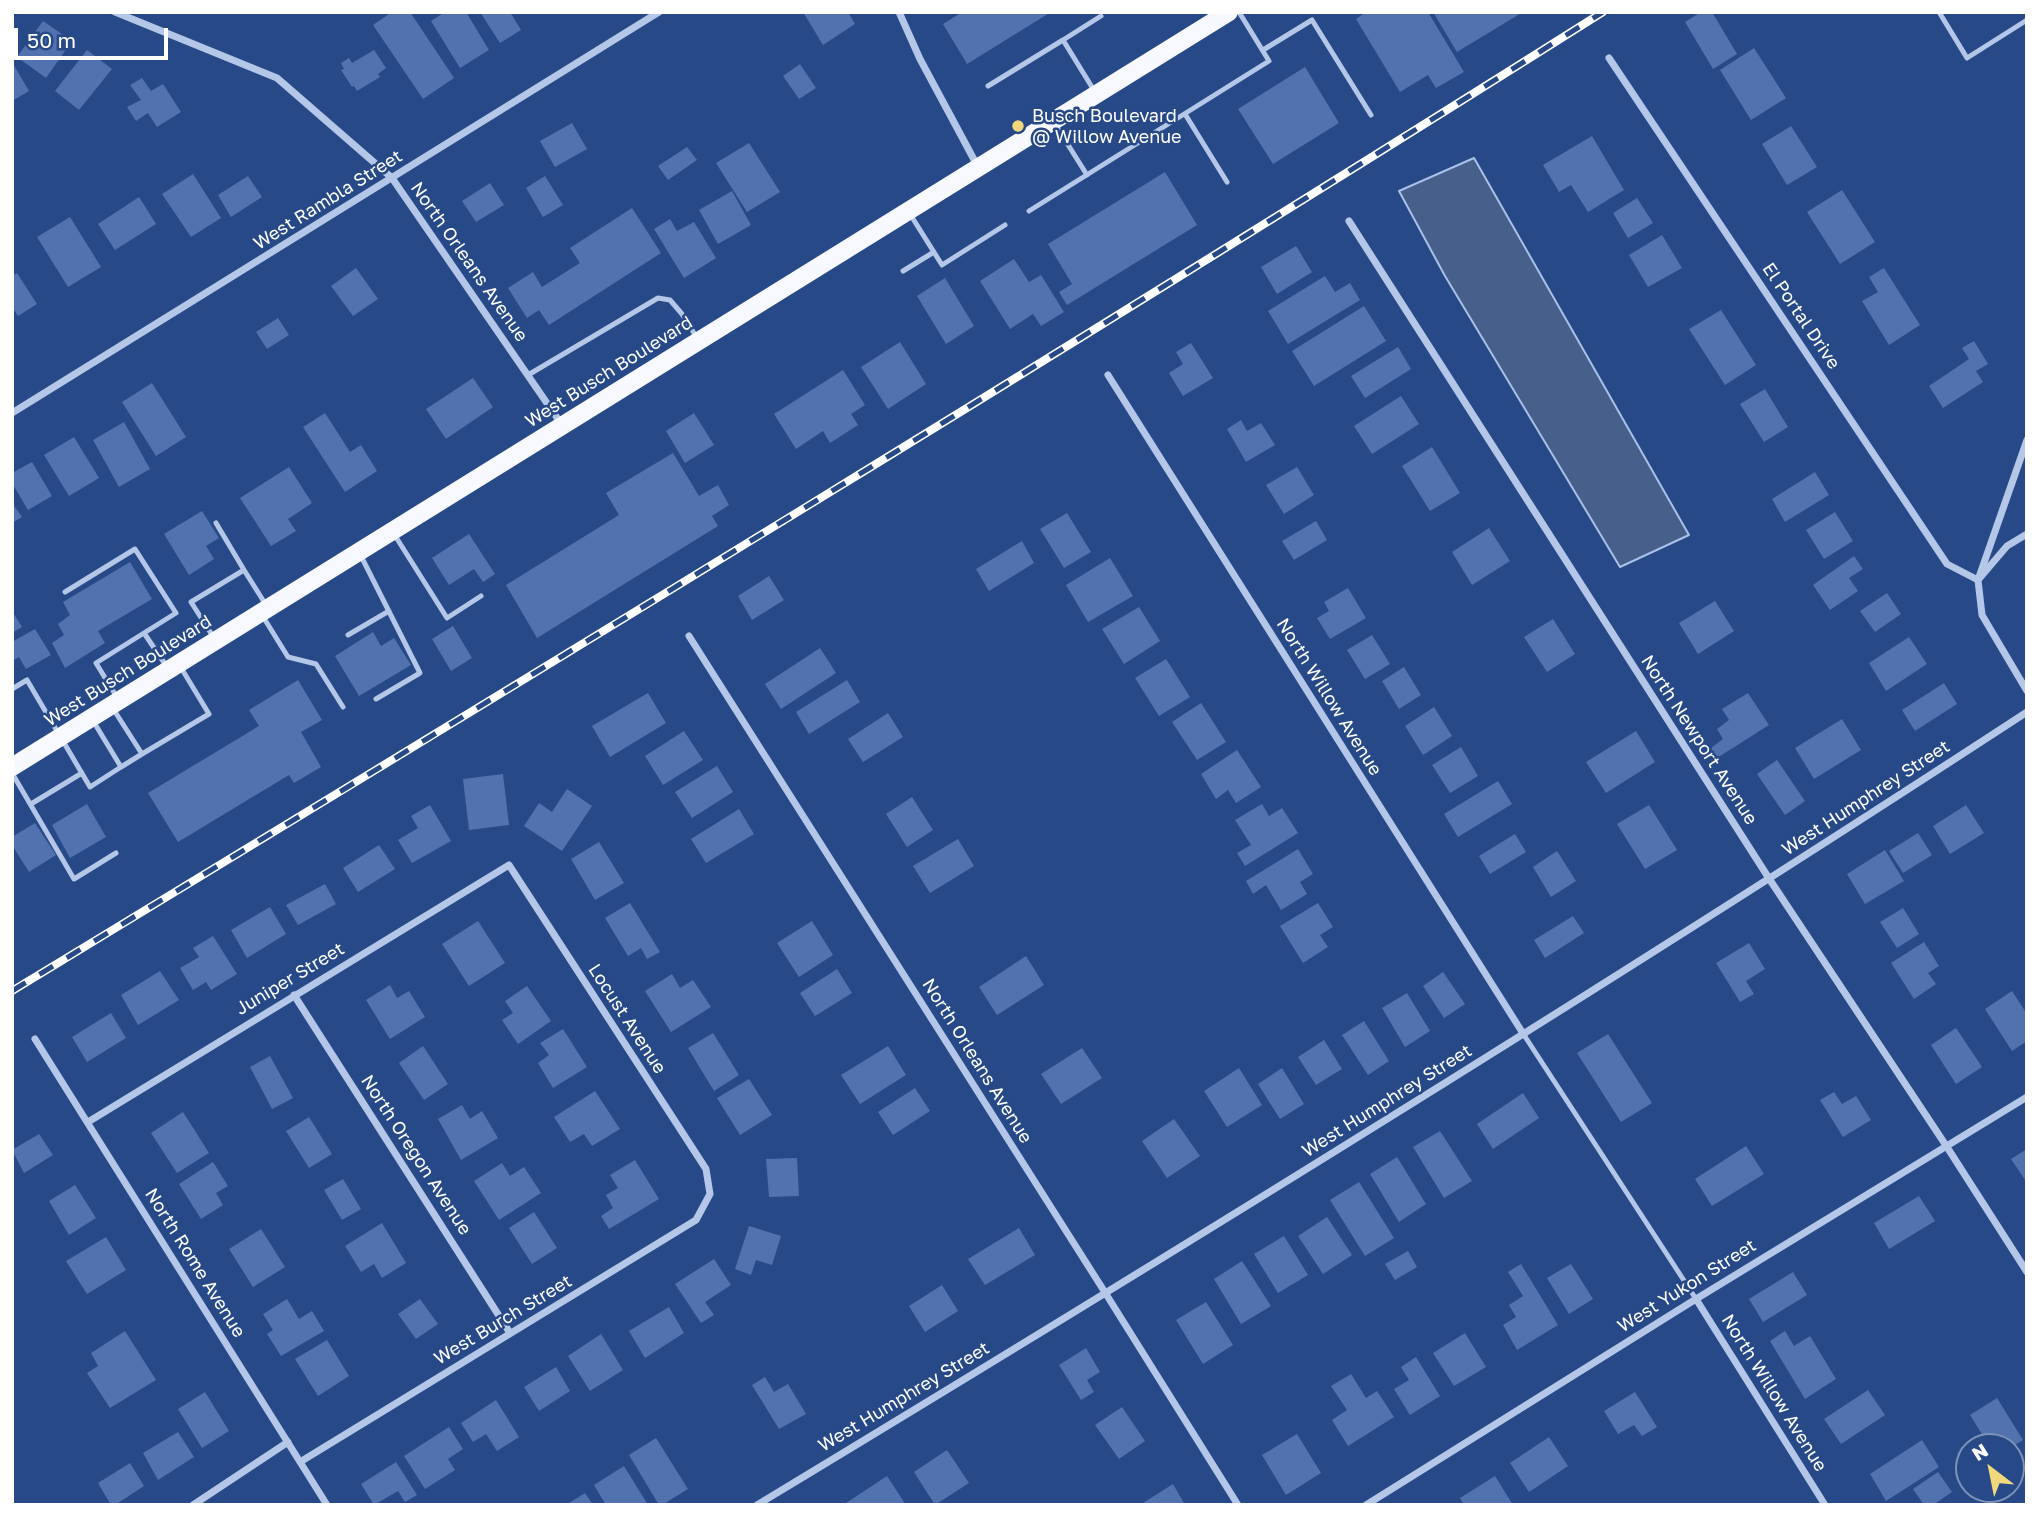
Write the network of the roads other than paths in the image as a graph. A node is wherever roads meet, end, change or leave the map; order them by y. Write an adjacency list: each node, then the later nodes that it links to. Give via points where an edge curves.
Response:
1 (115, 12): 19 (street, North Orleans Avenue, via 277,78)
2 (659, 12): 19 (street, West Rambla Street)
3 (899, 12): 17 (street)
4 (1229, 12): 13 (main road, West Busch Boulevard)
5 (1239, 12): 10 (lane)
6 (1939, 12): 8 (lane, via 1967,58)
7 (1101, 16): 9 (lane)
8 (2027, 20)
9 (1063, 40): 12 (lane); 13 (lane)
10 (1263, 50): 14 (lane, via 1269,61); 15 (lane, via 1312,20)
11 (1609, 58): 38 (street, El Portal Drive, via 1947,564)
12 (988, 86)
13 (1097, 94): 16 (main road, West Busch Boulevard)
14 (1185, 114): 18 (lane); 20 (lane)
15 (1371, 115)
16 (1053, 121): 17 (main road, West Busch Boulevard); 18 (lane)
17 (979, 168): 21 (main road, West Busch Boulevard)
18 (1087, 175): 22 (lane)
19 (393, 178): 28 (street, North Orleans Avenue); 30 (street, West Rambla Street)
20 (1227, 182)
21 (908, 211): 25 (lane); 27 (main road, West Busch Boulevard)
22 (1029, 211)
23 (1349, 221): 64 (street, North Newport Avenue)
24 (1005, 225): 25 (lane, via 942,265)
25 (934, 252): 26 (lane)
26 (903, 271)
27 (699, 341): 28 (lane, via 670,300 658,298); 31 (main road, West Busch Boulevard)
28 (528, 375): 31 (street, North Orleans Avenue)
29 (1108, 375): 66 (street, North Willow Avenue)
30 (12, 413)
31 (562, 425): 34 (main road, West Busch Boulevard)
32 (2027, 440): 38 (street)
33 (216, 523): 37 (lane)
34 (392, 531): 36 (main road, West Busch Boulevard); 40 (lane, via 447,618)
35 (2027, 534): 38 (street, via 2007,546)
36 (358, 552): 41 (main road, West Busch Boulevard); 42 (lane)
37 (244, 570): 41 (lane); 46 (lane, via 191,602)
38 (1978, 580): 49 (street, via 1982,615)
39 (65, 592): 43 (lane, via 135,550 176,613)
40 (481, 596)
41 (264, 610): 46 (main road, West Busch Boulevard); 52 (lane, via 288,657 316,664)
42 (389, 611): 44 (lane); 50 (lane, via 420,673)
43 (145, 633): 47 (lane); 51 (lane, via 96,663)
44 (348, 635)
45 (688, 636): 73 (street, North Orleans Avenue)
46 (215, 641): 47 (main road, West Busch Boulevard)
47 (174, 667): 51 (main road, West Busch Boulevard); 56 (lane, via 209,714)
48 (12, 689): 55 (lane, via 27,680)
49 (2027, 691)
50 (376, 699)
51 (115, 703): 54 (main road, West Busch Boulevard); 56 (lane)
52 (343, 707)
53 (2027, 712): 64 (street, West Humphrey Street)
54 (91, 718): 55 (main road, West Busch Boulevard); 58 (lane)
55 (61, 737): 57 (main road, West Busch Boulevard); 60 (lane)
56 (142, 754): 58 (lane)
57 (12, 767)
58 (121, 767): 60 (lane, via 90,787)
59 (12, 773): 61 (lane)
60 (82, 773): 61 (lane)
61 (30, 804): 62 (lane, via 74,879)
62 (116, 853)
63 (509, 865): 65 (street, Juniper Street); 71 (street, Locust Avenue, via 706,1169)
64 (1770, 880): 66 (street, West Humphrey Street); 70 (street, North Newport Avenue)
65 (294, 995): 69 (street, Juniper Street); 75 (street, North Oregon Avenue)
66 (1524, 1035): 73 (street, West Humphrey Street); 74 (lane)
67 (35, 1039): 69 (street, North Rome Avenue)
68 (2027, 1097): 70 (street, West Yukon Street)
69 (88, 1122): 76 (street, North Rome Avenue)
70 (1947, 1147): 72 (street, North Newport Avenue); 74 (street, West Yukon Street)
71 (710, 1194): 75 (street, West Burch Street, via 696,1220)
72 (2027, 1272)
73 (1106, 1294): 80 (street, West Humphrey Street); 81 (street, North Orleans Avenue)
74 (1696, 1299): 82 (street, West Yukon Street); 83 (street, North Willow Avenue)
75 (510, 1333): 77 (street, West Burch Street)
76 (288, 1442): 77 (street, North Rome Avenue); 78 (street)
77 (300, 1462): 79 (street, North Rome Avenue)
78 (193, 1505)
79 (327, 1505)
80 (757, 1505)
81 (1237, 1505)
82 (1366, 1505)
83 (1825, 1505)

